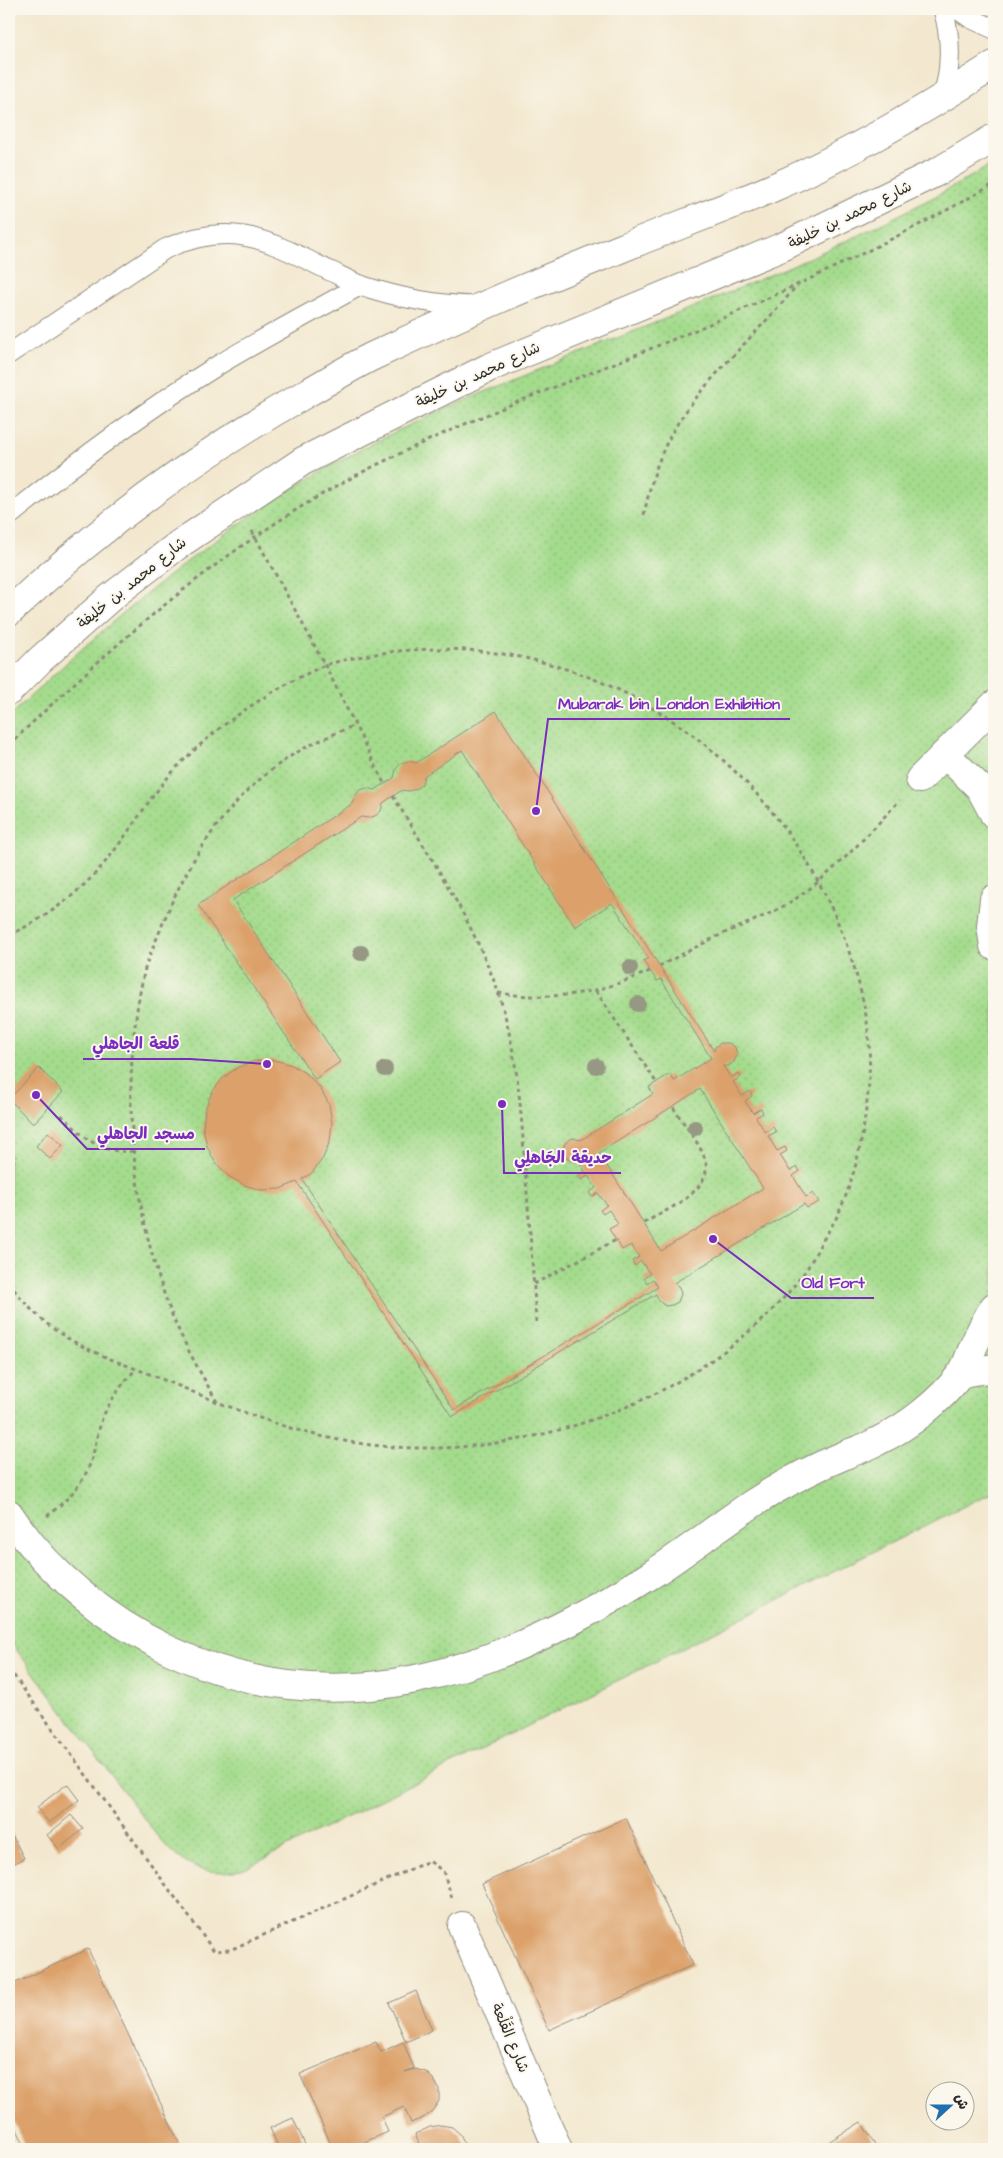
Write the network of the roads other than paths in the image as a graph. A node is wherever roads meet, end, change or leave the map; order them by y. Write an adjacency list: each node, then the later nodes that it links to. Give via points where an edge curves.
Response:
1 (943, 9): 5 (lane, via 950,42 950,62)
2 (957, 9): 3 (lane)
3 (994, 29)
4 (994, 66): 5 (main road)
5 (942, 99): 8 (main road, via 869,141 772,188)
6 (994, 138): 12 (main road, شارع محمد بن خليفة, via 939,171 782,247 488,368 303,461 178,545 111,597)
7 (361, 285): 8 (lane, via 418,301); 9 (lane, via 251,236 207,235 165,249); 10 (lane, via 214,368 143,414)
8 (481, 307): 11 (main road, via 368,358 210,451 142,499)
9 (9, 354)
10 (9, 516)
11 (9, 612)
12 (9, 691)
13 (994, 705): 14 (main road)
14 (944, 754): 15 (main road); 16 (main road, via 980,788)
15 (920, 779)
16 (994, 814)
17 (994, 899): 18 (main road, via 991,926)
18 (994, 946)
19 (994, 1307): 21 (main road)
20 (994, 1368): 21 (main road)
21 (962, 1373): 22 (main road, via 909,1423 878,1442 801,1475 760,1499 607,1602 483,1660 404,1683 329,1688 292,1686 219,1670 184,1657 134,1631 88,1600)
22 (14, 1522)
23 (462, 1926): 24 (main road, شارع القَلْعة)
24 (558, 2149)

